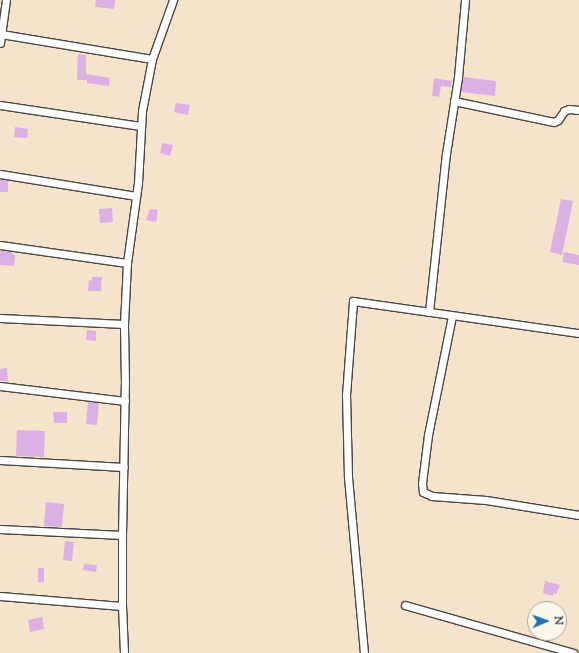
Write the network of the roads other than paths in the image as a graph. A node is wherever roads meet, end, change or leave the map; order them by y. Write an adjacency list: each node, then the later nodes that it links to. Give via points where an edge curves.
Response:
1 (6, 0): 4 (street)
2 (173, 0): 6 (street)
3 (465, 0): 7 (street)
4 (1, 34): 5 (street); 6 (street)
5 (0, 43)
6 (152, 59): 10 (street)
7 (454, 101): 9 (street, via 554,122 564,111); 15 (street)
8 (0, 104): 10 (street)
9 (579, 110)
10 (140, 126): 12 (street)
11 (0, 174): 12 (street)
12 (136, 196): 14 (street)
13 (0, 245): 14 (street)
14 (127, 263): 18 (street)
15 (429, 312): 16 (street); 31 (street, via 356,301 352,305 346,395 348,476)
16 (452, 316): 19 (street); 24 (street, via 428,435 423,492 432,496 486,500)
17 (0, 318): 18 (street)
18 (124, 324): 21 (street)
19 (579, 333)
20 (0, 386): 21 (street)
21 (125, 401): 23 (street)
22 (0, 460): 23 (street)
23 (124, 467): 26 (street)
24 (579, 515)
25 (0, 529): 26 (street)
26 (122, 535): 29 (street)
27 (0, 596): 29 (street)
28 (405, 605): 32 (street)
29 (122, 606): 30 (street)
30 (124, 653)
31 (364, 653)
32 (573, 653)

